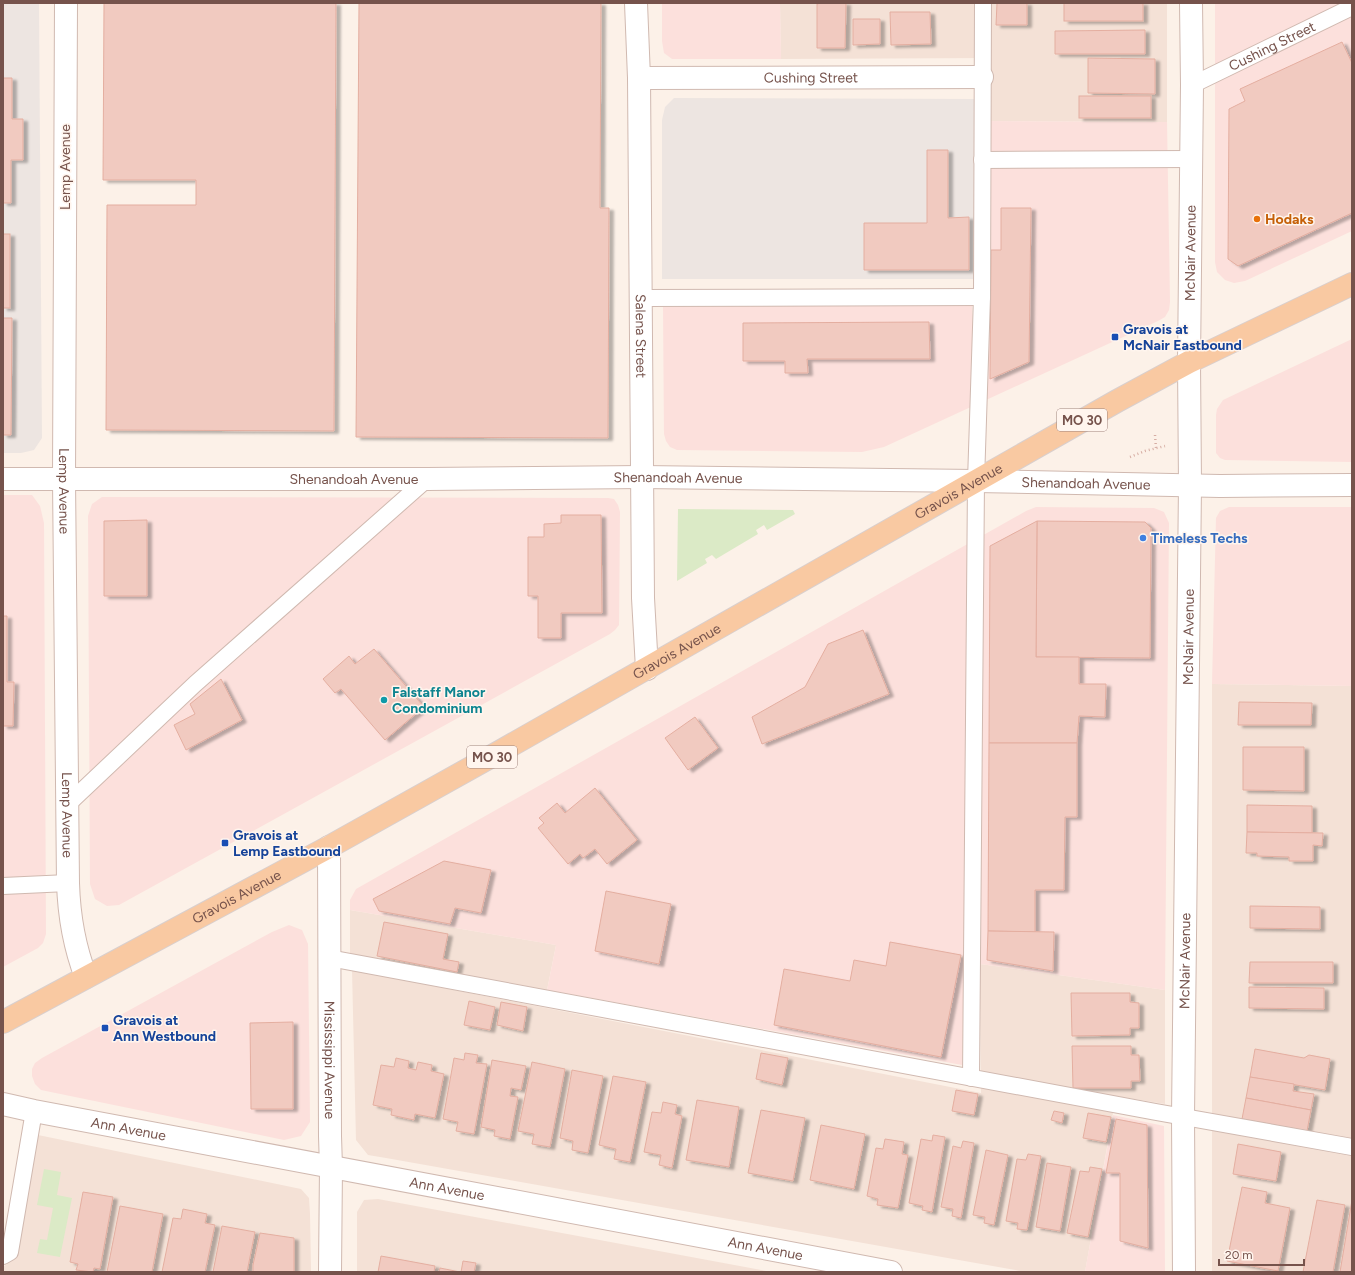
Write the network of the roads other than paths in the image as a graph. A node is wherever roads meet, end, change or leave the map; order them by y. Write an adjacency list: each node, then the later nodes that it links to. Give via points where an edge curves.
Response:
1 (66, 3): 17 (street, Lemp Avenue)
2 (636, 3): 7 (street, Salena Street)
3 (983, 3): 6 (lane)
4 (1190, 3): 8 (street, McNair Avenue)
5 (1352, 7): 8 (lane, Cushing Street)
6 (982, 77): 7 (street, Cushing Street); 10 (lane)
7 (639, 78): 13 (street, Salena Street)
8 (1192, 85): 9 (street, McNair Avenue)
9 (1191, 159): 10 (lane); 14 (street, McNair Avenue)
10 (982, 160): 12 (lane)
11 (1352, 284): 14 (main road, Gravois Avenue / MO 30)
12 (982, 297): 13 (lane); 19 (lane)
13 (641, 298): 15 (street, Salena Street)
14 (1189, 362): 19 (main road, Gravois Avenue / MO 30); 20 (street, McNair Avenue)
15 (642, 477): 18 (street, Shenandoah Avenue); 19 (street, Shenandoah Avenue); 22 (street, Salena Street, via 642,598)
16 (3, 479): 17 (street, Shenandoah Avenue)
17 (64, 479): 18 (street, Shenandoah Avenue); 23 (street, Lemp Avenue)
18 (427, 479): 23 (lane, via 195,684)
19 (976, 481): 20 (street, Shenandoah Avenue); 22 (main road, Gravois Avenue / MO 30); 30 (lane)
20 (1190, 485): 21 (street, Shenandoah Avenue); 33 (street, McNair Avenue)
21 (1352, 485)
22 (647, 669): 24 (main road, Gravois Avenue / MO 30)
23 (67, 805): 25 (street, Lemp Avenue)
24 (329, 847): 27 (street, Mississippi Avenue); 28 (main road, Gravois Avenue / MO 30)
25 (68, 883): 26 (lane); 28 (street, Lemp Avenue, via 72,931)
26 (3, 886)
27 (329, 958): 30 (lane); 35 (street, Mississippi Avenue)
28 (86, 977): 29 (main road, Gravois Avenue / MO 30)
29 (3, 1022)
30 (971, 1078): 33 (lane)
31 (3, 1104): 32 (street, Ann Avenue)
32 (34, 1111): 35 (street, Ann Avenue); 36 (lane, via 10,1252)
33 (1183, 1117): 34 (lane); 39 (street, McNair Avenue)
34 (1352, 1147)
35 (331, 1167): 37 (street, Mississippi Avenue); 38 (street, Ann Avenue)
36 (3, 1256)
37 (330, 1272)
38 (891, 1272)
39 (1184, 1272)

